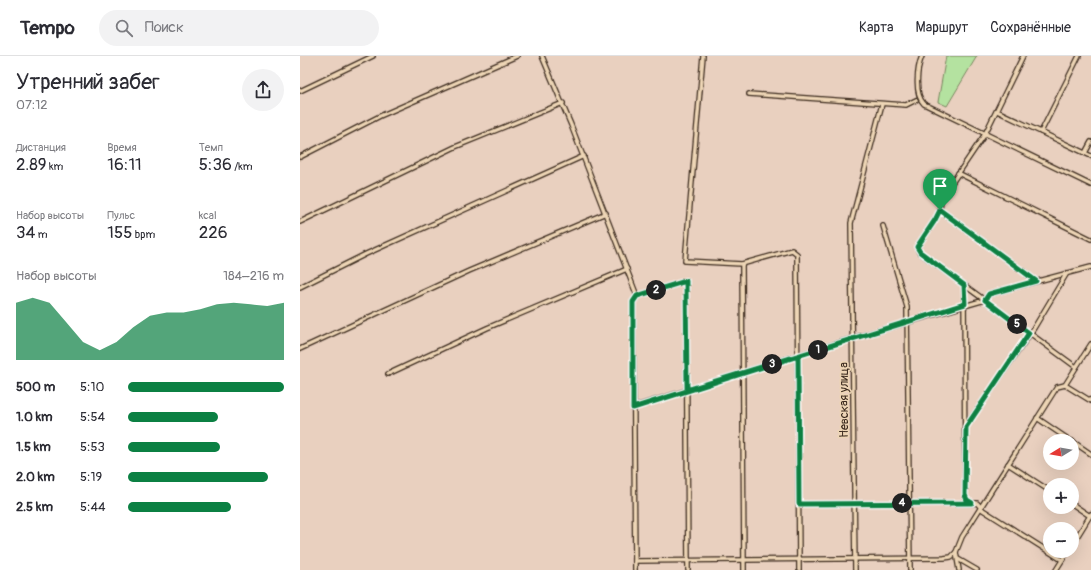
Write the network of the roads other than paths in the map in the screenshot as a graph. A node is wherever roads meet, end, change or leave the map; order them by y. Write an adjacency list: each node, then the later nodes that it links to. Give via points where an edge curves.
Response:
1 (373, 56): 8 (street)
2 (517, 56): 20 (street, via 380,116)
3 (542, 56): 11 (street)
4 (703, 56): 28 (street, via 685,261)
5 (922, 56): 15 (street, via 918,68 921,101)
6 (1023, 56): 13 (street)
7 (1079, 56): 14 (street)
8 (300, 91)
9 (749, 94): 12 (street)
10 (916, 100): 12 (street, via 906,105)
11 (563, 103): 18 (street); 25 (street, via 455,147)
12 (882, 104): 40 (street, Невская улица, via 851,223)
13 (997, 111): 14 (street); 15 (street)
14 (1042, 132): 17 (street)
15 (985, 134): 21 (street); 22 (street)
16 (1091, 142): 17 (street)
17 (1085, 153): 19 (street)
18 (584, 156): 24 (street); 34 (street, via 366,254)
19 (1091, 156)
20 (300, 157)
21 (958, 173): 23 (street, via 940,199); 27 (street)
22 (1091, 185)
23 (940, 210): 32 (street); 33 (street, via 918,244 918,250)
24 (606, 213): 30 (street); 42 (street, via 469,271)
25 (300, 222)
26 (883, 226): 38 (street, via 907,306)
27 (1091, 239)
28 (742, 264): 43 (street, via 792,250 797,254); 46 (street)
29 (1091, 267): 31 (street)
30 (627, 269): 35 (street); 45 (street, via 487,328)
31 (1067, 272): 32 (street); 39 (street)
32 (1036, 281): 36 (street, via 989,294)
33 (964, 285): 36 (street); 37 (street)
34 (300, 287)
35 (637, 296): 48 (street, via 686,281); 50 (street, via 633,302)
36 (985, 300): 37 (street); 39 (street)
37 (965, 304): 38 (street); 52 (street)
38 (909, 322): 40 (street); 59 (street)
39 (1029, 333): 44 (street); 52 (street)
40 (853, 338): 43 (street); 58 (street, Невская улица)
41 (1091, 344): 44 (street)
42 (300, 349)
43 (798, 356): 46 (street); 61 (street)
44 (1076, 367): 47 (street)
45 (388, 374)
46 (742, 374): 48 (street); 71 (street)
47 (1065, 385): 49 (street); 51 (street, via 1057,387)
48 (687, 390): 50 (street); 74 (street)
49 (1091, 401)
50 (633, 408): 73 (street)
51 (1037, 418): 53 (street); 56 (street)
52 (966, 427): 60 (street, via 965,495)
53 (1061, 434)
54 (1079, 446): 55 (street)
55 (1091, 454)
56 (1008, 464): 57 (street); 62 (street)
57 (1043, 486)
58 (854, 503): 59 (street); 61 (street); 69 (street, Невская улица)
59 (910, 503): 60 (street); 70 (street)
60 (972, 503): 62 (street)
61 (799, 504): 68 (street)
62 (981, 506): 66 (street); 72 (street, via 983,510)
63 (1079, 508): 64 (street)
64 (1090, 515): 65 (street)
65 (1079, 533)
66 (956, 552): 67 (street); 70 (street, via 951,557)
67 (958, 558): 81 (street); 82 (street)
68 (799, 559): 69 (street); 71 (street); 78 (street)
69 (854, 559): 70 (street); 79 (street, Невская улица)
70 (911, 559): 80 (street)
71 (744, 560): 74 (street); 77 (street)
72 (1062, 560): 83 (street)
73 (635, 561): 74 (street); 75 (street)
74 (688, 561): 76 (street)
75 (635, 570)
76 (688, 570)
77 (744, 570)
78 (799, 570)
79 (855, 570)
80 (910, 570)
81 (959, 570)
82 (977, 570)
83 (1056, 570)

